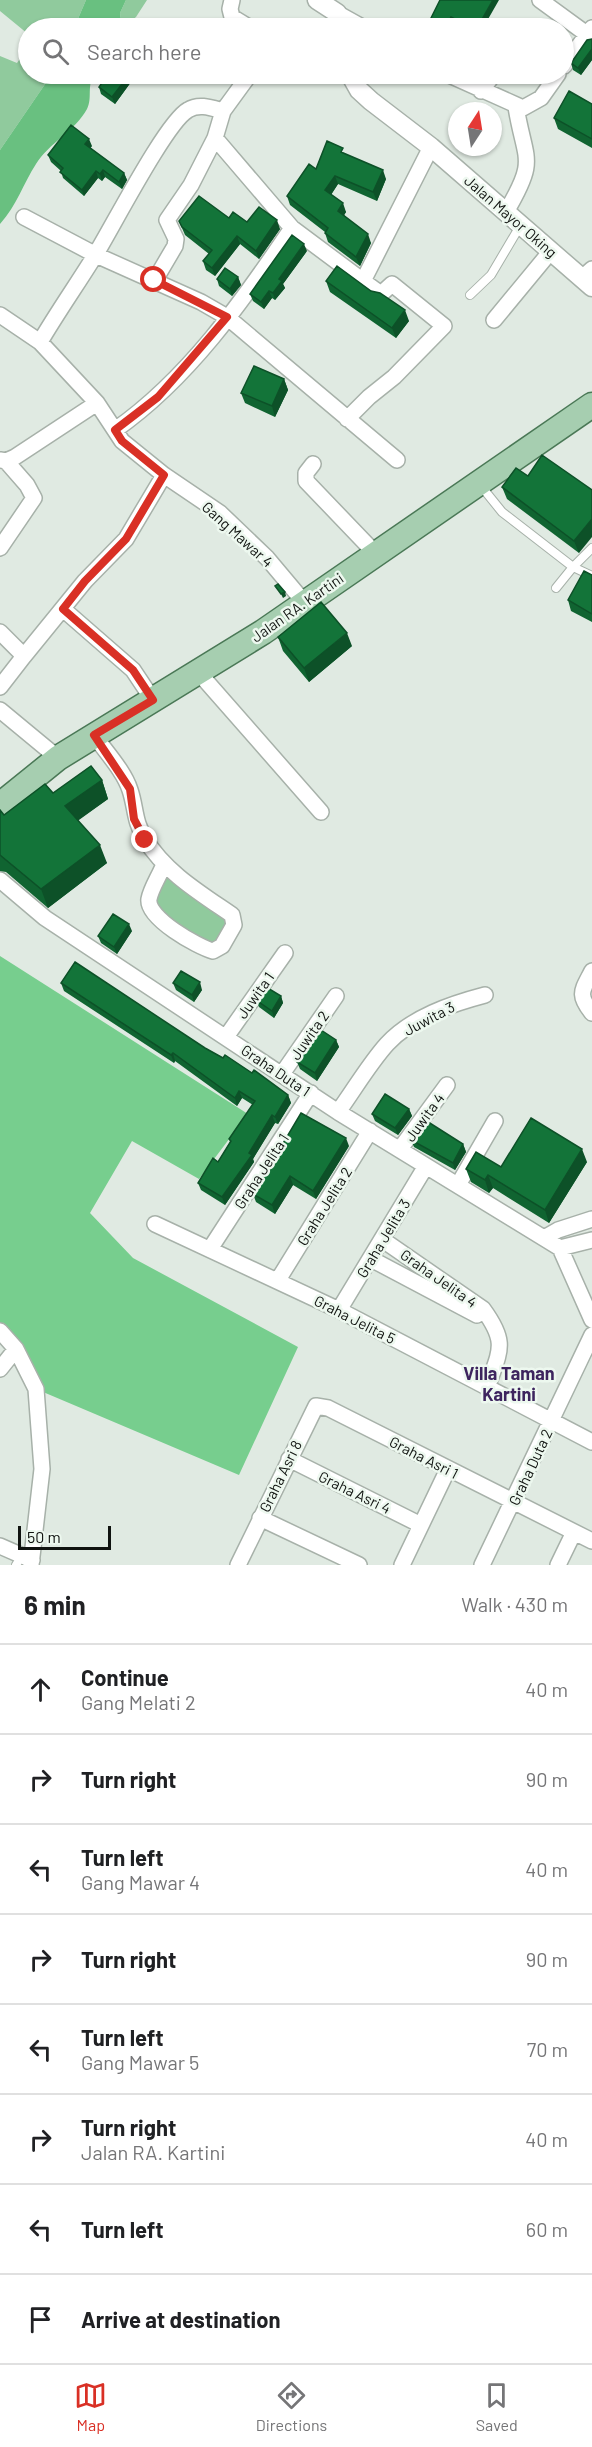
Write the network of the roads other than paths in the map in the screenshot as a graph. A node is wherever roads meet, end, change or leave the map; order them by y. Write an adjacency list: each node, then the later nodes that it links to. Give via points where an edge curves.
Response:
1 (232, 0): 4 (street)
2 (317, 0): 5 (street)
3 (540, 0): 6 (street)
4 (234, 18)
5 (335, 18)
6 (567, 18)
7 (574, 22): 8 (street)
8 (590, 33): 9 (street)
9 (574, 53)
10 (243, 84): 17 (street)
11 (356, 84): 19 (street, Jalan Mayor Oking, via 371,101)
12 (467, 84): 15 (street)
13 (486, 84): 15 (street)
14 (550, 84): 16 (street, via 535,102)
15 (481, 91): 16 (street)
16 (516, 107): 20 (street, via 528,152 527,165 523,183)
17 (224, 111): 18 (street); 25 (street, via 201,106 182,114)
18 (215, 138): 23 (street); 27 (street, via 191,185 166,220 176,239 175,246)
19 (431, 147): 20 (street, Jalan Mayor Oking); 28 (street)
20 (506, 212): 22 (street, Jalan Mayor Oking)
21 (24, 217): 25 (street)
22 (521, 225): 24 (street, Jalan Mayor Oking); 29 (lane, via 491,275)
23 (292, 228): 28 (street); 31 (street)
24 (551, 251): 26 (street, Jalan Mayor Oking); 32 (street)
25 (96, 255): 27 (street); 33 (street)
26 (589, 278)
27 (154, 280): 31 (street)
28 (363, 281): 36 (street, via 381,294 392,284 444,326)
29 (470, 295)
30 (0, 315): 33 (street, Gang Mawar 4)
31 (227, 317): 36 (street); 37 (street, via 158,397)
32 (494, 320)
33 (39, 342): 34 (street, Gang Mawar 4)
34 (97, 403): 37 (street, Gang Mawar 4); 38 (street)
35 (592, 405): 42 (main road, Jalan RA. Kartini)
36 (347, 419): 39 (street)
37 (115, 430): 41 (street, Gang Mawar 4, via 122,441)
38 (3, 460): 43 (street, via 34,498)
39 (397, 460)
40 (313, 464): 45 (street, via 306,473 306,481)
41 (164, 475): 49 (street, Gang Mawar 4, via 220,513 267,558); 50 (street, via 126,539)
42 (478, 482): 45 (main road, Jalan RA. Kartini); 46 (lane, via 502,512)
43 (0, 548)
44 (592, 548): 46 (lane)
45 (375, 553): 49 (main road, Jalan RA. Kartini)
46 (573, 567): 47 (lane); 48 (lane)
47 (592, 576)
48 (556, 588)
49 (302, 600): 53 (main road, Jalan RA. Kartini)
50 (63, 609): 52 (street); 55 (street, via 133,670)
51 (0, 632): 52 (street)
52 (24, 656): 54 (street)
53 (199, 673): 55 (main road, Jalan RA. Kartini); 60 (street)
54 (0, 687)
55 (153, 700): 57 (main road, Jalan RA. Kartini)
56 (0, 710): 58 (street)
57 (94, 735): 58 (main road, Jalan RA. Kartini); 61 (street, via 130,789 134,819)
58 (58, 758): 59 (main road, Jalan RA. Kartini)
59 (0, 805)
60 (321, 812)
61 (164, 864): 61 (street, via 149,900 150,907 158,918 200,947 213,951 222,946 234,925 232,915)
62 (0, 880): 68 (street, Graha Duta 1, via 45,918)
63 (285, 953): 68 (street, Juwita 1)
64 (591, 977): 67 (street, via 581,994)
65 (485, 995): 72 (street, Juwita 3, via 444,1008 407,1027 388,1044)
66 (336, 996): 69 (street, Juwita 2)
67 (592, 1013)
68 (226, 1037): 69 (street, Graha Duta 1)
69 (282, 1074): 71 (street, Graha Duta 1)
70 (447, 1085): 75 (street, Juwita 4)
71 (311, 1094): 72 (street, Graha Duta 1); 84 (street, Graha Jelita 1)
72 (339, 1112): 74 (street, Graha Duta 1)
73 (495, 1121): 77 (street)
74 (370, 1131): 75 (street, Graha Duta 1); 86 (street, Graha Jelita 2)
75 (400, 1149): 76 (street, Graha Duta 1)
76 (426, 1166): 77 (street, Graha Duta 1); 81 (street, Graha Jelita 3)
77 (458, 1185): 80 (street, Graha Duta 1)
78 (592, 1219): 80 (street)
79 (154, 1224): 84 (street, Graha Jelita 5)
80 (544, 1238): 83 (street, Graha Duta 1)
81 (383, 1240): 85 (street, Graha Jelita 3); 89 (street, Graha Jelita 4, via 483,1309)
82 (592, 1240): 83 (street)
83 (560, 1248): 88 (street)
84 (210, 1249): 86 (street, Graha Jelita 5)
85 (371, 1259): 87 (street, Graha Jelita 3); 89 (street)
86 (278, 1280): 87 (street, Graha Jelita 5)
87 (339, 1310): 94 (street, Graha Jelita 5)
88 (592, 1320)
89 (494, 1324): 94 (street, via 500,1336 500,1350)
90 (0, 1331): 92 (street)
91 (592, 1335): 96 (street, Graha Duta 2)
92 (16, 1349): 93 (street); 106 (street, via 36,1389 42,1470)
93 (0, 1369)
94 (487, 1388): 96 (street, Graha Jelita 5)
95 (334, 1411): 98 (street, Graha Asri 8, via 322,1406 312,1410); 99 (street, Graha Asri 1)
96 (551, 1422): 97 (street, Graha Jelita 5); 100 (street, Graha Duta 2)
97 (592, 1442)
98 (289, 1459): 101 (street, Graha Asri 8); 102 (street, Graha Asri 4)
99 (448, 1469): 100 (street, Graha Asri 1); 102 (street)
100 (513, 1502): 103 (street, Graha Asri 1); 110 (street, Graha Duta 2)
101 (260, 1518): 107 (street, Graha Asri 8); 108 (street)
102 (422, 1525): 109 (street)
103 (574, 1532): 104 (street, Graha Asri 1); 111 (street)
104 (592, 1541)
105 (0, 1546): 106 (street)
106 (25, 1562)
107 (238, 1565)
108 (359, 1565)
109 (402, 1565)
110 (482, 1565)
111 (558, 1565)

